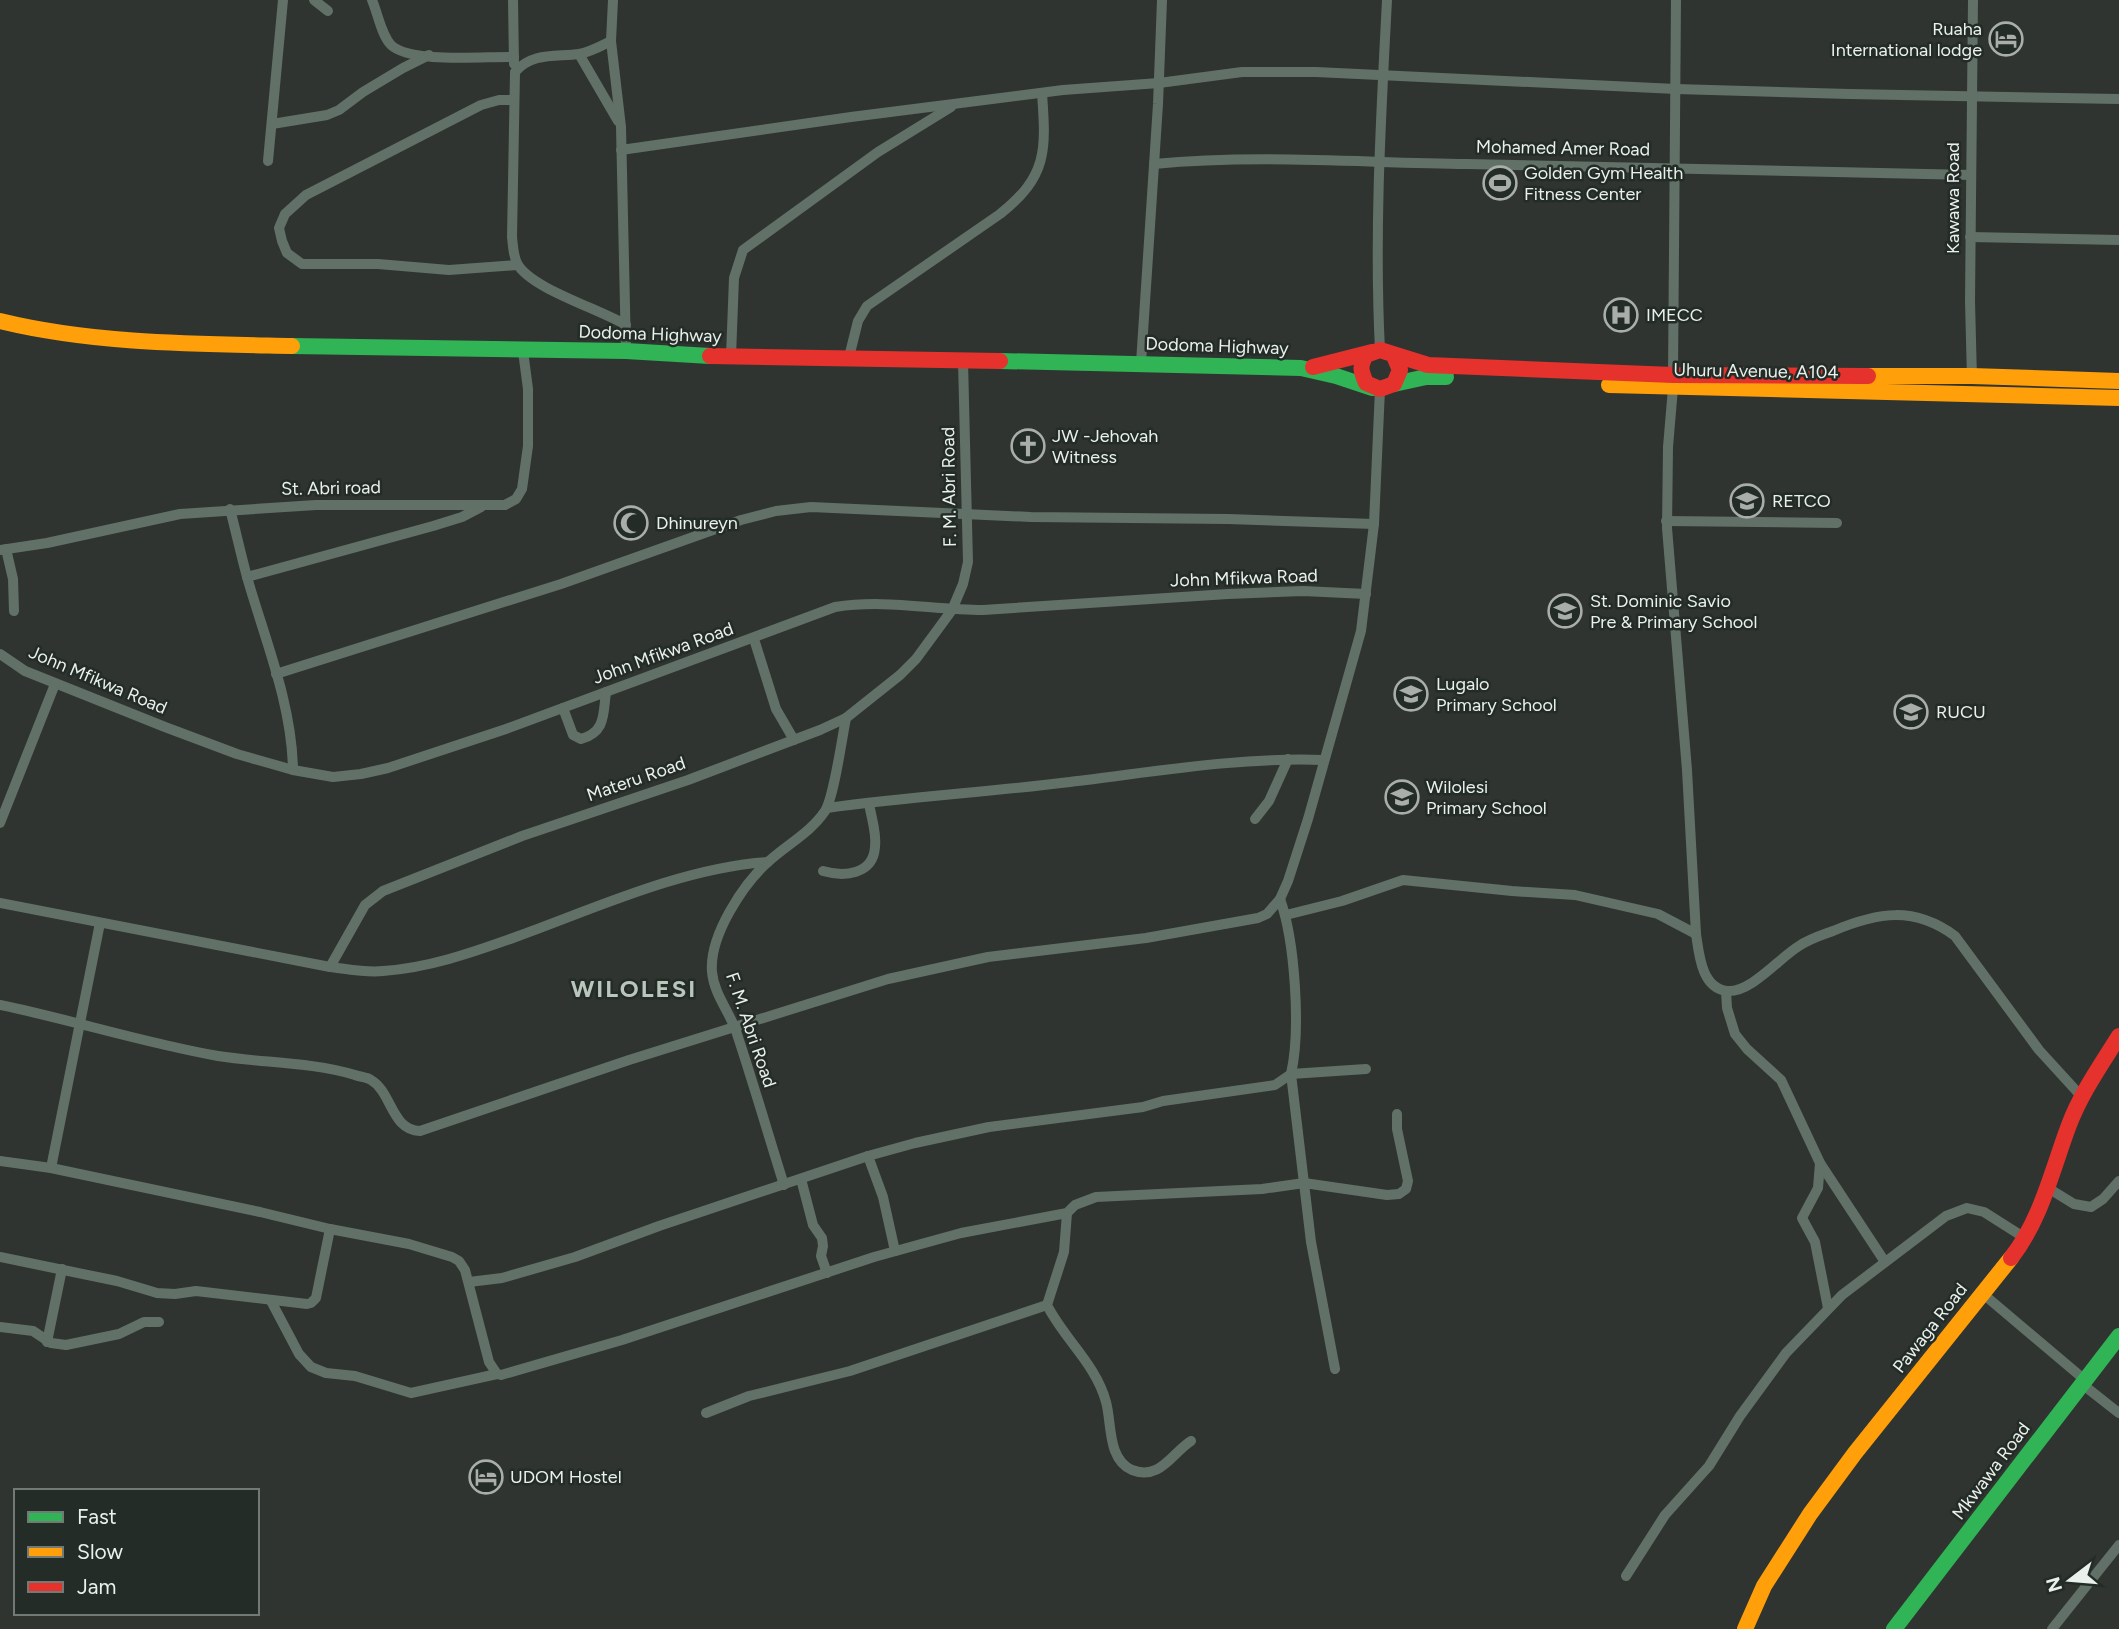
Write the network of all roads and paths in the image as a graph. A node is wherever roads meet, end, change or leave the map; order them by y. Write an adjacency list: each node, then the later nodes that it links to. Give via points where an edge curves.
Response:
1 (283, 0): 24 (street)
2 (314, 0): 10 (street)
3 (372, 0): 13 (street, via 393,46 409,54)
4 (513, 0): 14 (street)
5 (613, 0): 11 (street)
6 (1162, 0): 17 (street)
7 (1387, 0): 16 (street)
8 (1676, 0): 18 (street)
9 (1973, 0): 20 (street, Kawawa Road)
10 (328, 11)
11 (611, 41): 12 (street); 25 (street)
12 (579, 54): 15 (street, via 534,59); 25 (street)
13 (429, 55): 14 (street); 24 (street, via 327,115)
14 (514, 57): 15 (street)
15 (515, 72): 22 (street)
16 (1383, 76): 17 (street, via 1242,72); 18 (street); 28 (street)
17 (1159, 83): 19 (street); 29 (street)
18 (1676, 89): 20 (street); 30 (street)
19 (1042, 93): 23 (street); 41 (street, via 1042,161 1028,186 1000,214 867,306)
20 (1972, 94): 21 (street); 31 (street, Kawawa Road)
21 (2119, 99)
22 (514, 100): 34 (street, via 512,237); 34 (street, via 481,105 317,188 291,207 279,228 287,253 302,264 449,270)
23 (954, 106): 26 (street); 40 (street, via 878,152 743,250 734,278)
24 (272, 124): 27 (street)
25 (621, 127): 26 (street)
26 (621, 150): 36 (street)
27 (268, 161)
28 (1380, 162): 29 (street, Mohamed Amer Road, via 1285,158); 30 (street, Mohamed Amer Road); 39 (street, via 1378,295)
29 (1154, 164): 43 (street)
30 (1673, 166): 31 (street, Mohamed Amer Road); 47 (street)
31 (1971, 175): 32 (street, Kawawa Road)
32 (1970, 237): 33 (street); 45 (street, Kawawa Road)
33 (2119, 240)
34 (517, 265): 36 (street, via 542,285)
35 (0, 321): 37 (main road, Dodoma Highway, via 100,338)
36 (625, 325): 38 (street)
37 (523, 351): 38 (main road, Dodoma Highway); 51 (street, St. Abri road, via 528,446 522,489 505,505)
38 (626, 351): 40 (main road, Dodoma Highway)
39 (1383, 352): 44 (main road); 47 (main road, Uhuru Avenue, A104, via 1428,365); 48 (main road, via 1400,370); 48 (main road, via 1366,355 1360,369 1362,377)
40 (731, 356): 41 (main road, Dodoma Highway)
41 (849, 357): 42 (main road, Dodoma Highway)
42 (963, 361): 43 (main road, Dodoma Highway); 53 (street, F. M. Abri Road)
43 (1141, 363): 44 (main road, Dodoma Highway)
44 (1301, 369): 48 (main road)
45 (1972, 376): 46 (main road, Uhuru Avenue, A104); 47 (main road, Uhuru Avenue, A104); 49 (street, Kawawa Road)
46 (2119, 381)
47 (1673, 382): 48 (main road, Uhuru Avenue, A104, via 1440,377); 49 (main road, Uhuru Avenue, A104); 54 (street)
48 (1382, 387): 56 (street)
49 (1971, 396): 50 (main road, Uhuru Avenue, A104)
50 (2119, 398)
51 (483, 506): 52 (street, St. Abri road); 58 (street, via 433,526)
52 (230, 509): 57 (street, St. Abri road, via 180,514); 58 (street)
53 (967, 514): 56 (street); 60 (street, F. M. Abri Road, via 968,562); 64 (street, via 811,507 776,511)
54 (1667, 521): 55 (street); 83 (street)
55 (1838, 523)
56 (1374, 524): 59 (street)
57 (3, 550): 61 (street, via 13,579)
58 (247, 578): 64 (street)
59 (1366, 594): 60 (street, John Mfikwa Road, via 1240,593); 71 (street, via 1361,631)
60 (952, 610): 62 (street, John Mfikwa Road, via 862,603 835,607); 68 (street, Materu Road, via 900,676)
61 (14, 611)
62 (754, 639): 66 (street, John Mfikwa Road); 69 (street, via 776,709)
63 (0, 654): 65 (street, John Mfikwa Road)
64 (276, 674): 72 (street, via 290,729)
65 (55, 684): 72 (street, John Mfikwa Road, via 237,754); 76 (street)
66 (606, 692): 67 (street, John Mfikwa Road); 67 (street, via 602,723 592,736 576,738)
67 (563, 708): 72 (street, John Mfikwa Road, via 361,774 333,777)
68 (846, 718): 69 (street, Materu Road); 74 (street)
69 (794, 740): 84 (street, Materu Road, via 522,836 383,891 365,905)
70 (1288, 759): 71 (street); 73 (street, via 1147,770); 75 (street, via 1269,802)
71 (1323, 760): 79 (street)
72 (293, 770)
73 (869, 803): 74 (street); 78 (street, via 875,840 872,858 859,871 848,874)
74 (827, 808): 77 (street, F. M. Abri Road, via 815,824)
75 (1255, 820)
76 (0, 824)
77 (768, 862): 84 (street, via 744,863 679,879 475,952 418,967 381,972); 88 (street, F. M. Abri Road, via 739,897 715,943 714,981)
78 (823, 871)
79 (1280, 899): 81 (street); 88 (street, via 1258,918 1146,938 988,957 888,979)
80 (0, 903): 82 (street)
81 (1286, 915): 83 (street, via 1403,880 1576,895 1658,914); 91 (street, via 1296,1023)
82 (100, 923): 84 (street); 87 (street)
83 (1696, 934): 85 (street, via 1704,973)
84 (330, 967)
85 (1726, 991): 92 (street, via 1750,984 1799,945 1846,925 1896,914 1921,919 1955,936 2039,1050); 96 (street, via 1735,1034 1781,1080)
86 (0, 1005): 87 (street)
87 (78, 1025): 88 (street, via 219,1056 345,1072 380,1088 412,1131); 97 (street)
88 (735, 1027): 101 (street, F. M. Abri Road)
89 (2119, 1036): 92 (main road, Pawaga Road)
90 (1366, 1069): 91 (street)
91 (1291, 1074): 94 (street, via 1275,1085 989,1127); 100 (street)
92 (2081, 1096): 102 (main road, Pawaga Road)
93 (1397, 1114): 100 (street, via 1408,1175 1406,1189 1380,1194)
94 (868, 1156): 98 (street); 106 (street)
95 (0, 1161): 97 (street)
96 (1819, 1163): 108 (street); 115 (street, via 1818,1188 1802,1218 1815,1242)
97 (51, 1168): 104 (street)
98 (801, 1179): 101 (street); 110 (street, via 813,1225 822,1238 821,1256)
99 (2119, 1181): 102 (street, via 2091,1207 2074,1204)
100 (1304, 1183): 103 (street, via 1096,1197); 120 (street)
101 (783, 1185): 111 (street, via 575,1257 502,1278)
102 (2048, 1188): 105 (main road, Pawaga Road)
103 (1067, 1213): 106 (street); 114 (street, via 1063,1252)
104 (330, 1229): 111 (street, via 452,1256); 113 (street, via 312,1303)
105 (2025, 1238): 108 (street, via 1984,1212 1967,1208 1946,1216); 112 (main road, Pawaga Road)
106 (895, 1251): 110 (street)
107 (0, 1257): 109 (street)
108 (1885, 1262): 115 (street)
109 (62, 1269): 113 (street, via 157,1293 196,1291); 119 (street)
110 (827, 1273): 121 (street, via 622,1340)
111 (469, 1282): 121 (street, via 489,1362)
112 (1982, 1293): 122 (street); 128 (main road, Pawaga Road, via 1810,1514 1764,1586)
113 (271, 1301): 121 (street, via 299,1354 311,1367 327,1373 355,1376 411,1393)
114 (1047, 1305): 123 (street, via 850,1371 759,1393); 125 (street, via 1097,1380 1106,1400 1113,1446 1125,1465 1145,1471 1162,1468)
115 (1828, 1308): 127 (street, via 1757,1391 1709,1466 1665,1515)
116 (159, 1322): 119 (street, via 144,1322 119,1334 66,1345)
117 (0, 1327): 119 (street, via 33,1331)
118 (2119, 1336): 122 (main road, Mkwawa Road)
119 (47, 1342)
120 (1335, 1369)
121 (497, 1374)
122 (2084, 1382): 124 (street); 129 (main road, Mkwawa Road)
123 (705, 1413)
124 (2119, 1413)
125 (1191, 1440)
126 (2119, 1545): 130 (street)
127 (1626, 1576)
128 (1745, 1629)
129 (1894, 1629)
130 (2052, 1629)

